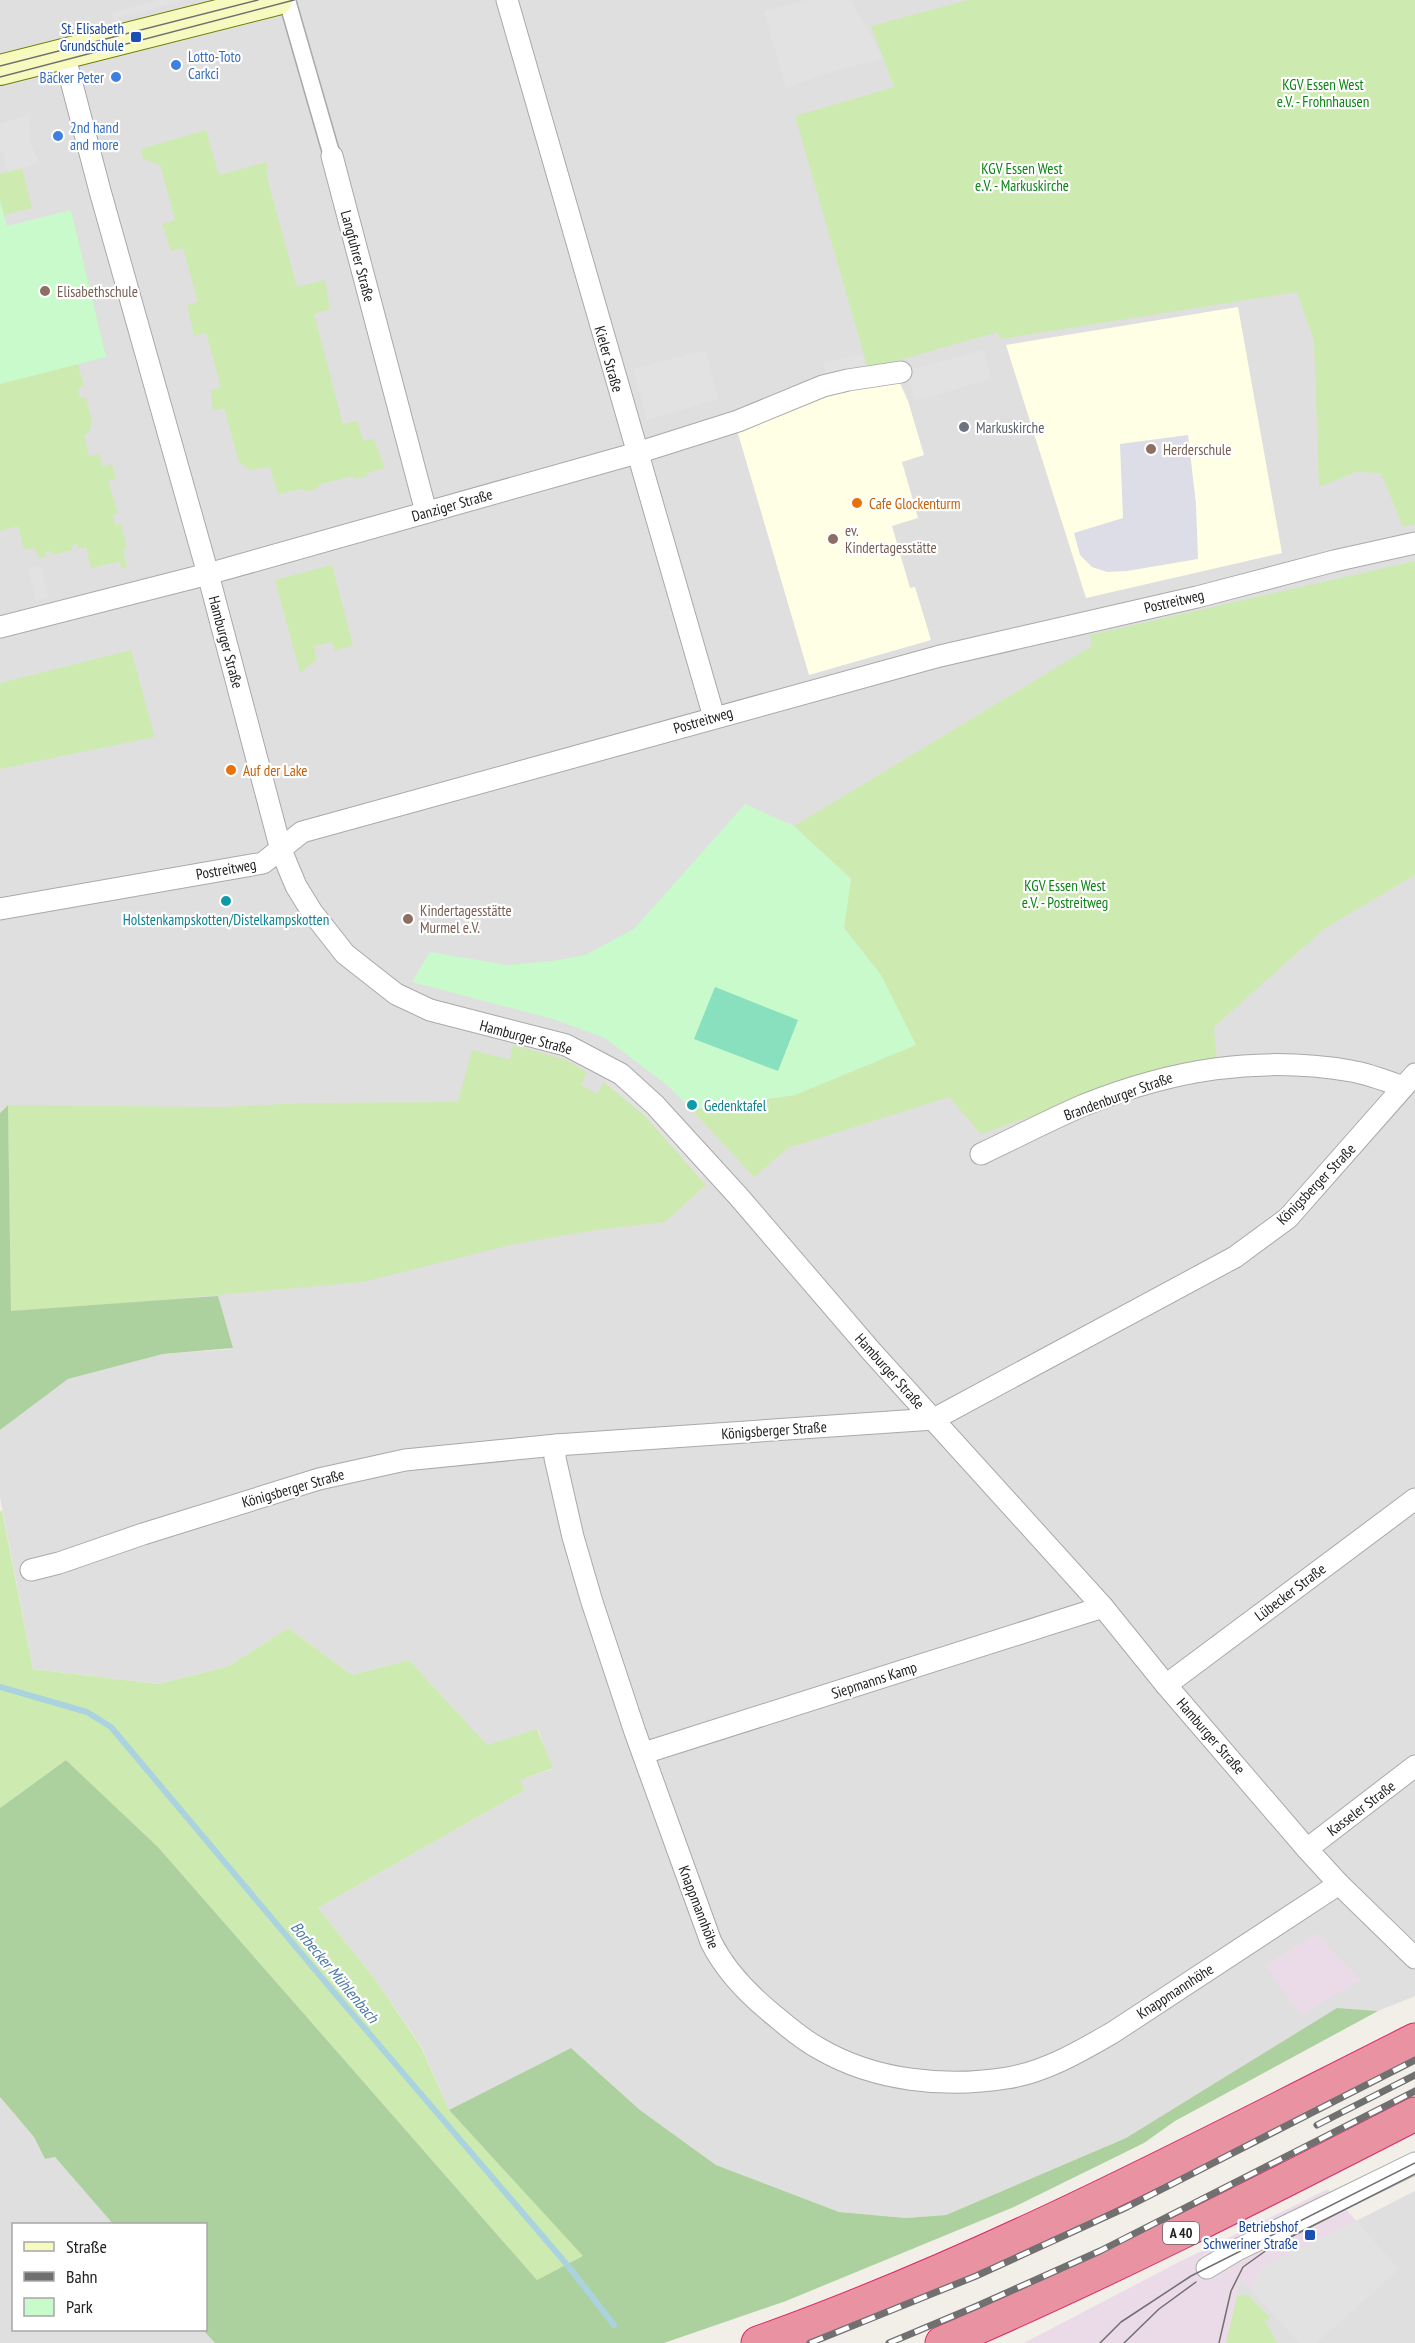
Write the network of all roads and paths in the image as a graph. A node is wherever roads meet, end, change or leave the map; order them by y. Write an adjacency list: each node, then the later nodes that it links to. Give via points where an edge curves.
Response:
1 (277, 0): 4 (main road)
2 (287, 0): 6 (street, Langfuhrer Straße)
3 (507, 0): 8 (street, Kieler Straße)
4 (64, 54): 5 (main road); 11 (street, Hamburger Straße)
5 (0, 70)
6 (332, 156): 9 (street, Langfuhrer Straße)
7 (901, 372): 8 (street, Danziger Straße, via 823,386 738,421)
8 (637, 453): 9 (street, Danziger Straße); 13 (street, Kieler Straße)
9 (426, 512): 11 (street, Danziger Straße)
10 (1415, 543): 13 (street, Postreitweg, via 940,656)
11 (208, 574): 12 (street, Danziger Straße); 14 (street, Hamburger Straße)
12 (0, 627)
13 (714, 717): 14 (street, Postreitweg, via 302,832)
14 (281, 850): 15 (street, Postreitweg, via 263,863); 18 (street, Hamburger Straße, via 312,912 345,954 396,994 430,1010 566,1045 621,1074 672,1122)
15 (0, 909)
16 (1409, 1081): 17 (street, Brandenburger Straße, via 1306,1065 1246,1064 1182,1073 1083,1106); 18 (street, Königsberger Straße, via 1288,1218 1235,1257)
17 (981, 1154)
18 (934, 1419): 19 (street, Königsberger Straße); 22 (street, Hamburger Straße)
19 (556, 1445): 21 (street, Königsberger Straße, via 468,1452 357,1469); 24 (street, Knappmannhöhe, via 555,1458 582,1570)
20 (1415, 1499): 23 (street, Lübecker Straße)
21 (31, 1570)
22 (1103, 1607): 23 (street, Hamburger Straße); 24 (street, Siepmanns Kamp)
23 (1166, 1685): 26 (street, Hamburger Straße)
24 (644, 1753): 27 (street, Knappmannhöhe, via 702,1920 721,1963 753,1998 795,2034 822,2050 890,2075 924,2082 1008,2078 1075,2054)
25 (1415, 1767): 26 (street, Kasseler Straße)
26 (1307, 1849): 27 (street, Hamburger Straße)
27 (1340, 1884): 28 (street, Hamburger Straße)
28 (1415, 1958)
29 (1415, 2040): 33 (highway, via 1094,2201 841,2312)
30 (1415, 2114): 34 (highway, A 40, via 1218,2215)
31 (1415, 2163): 32 (street)
32 (1207, 2268)
33 (758, 2343)
34 (942, 2343)

